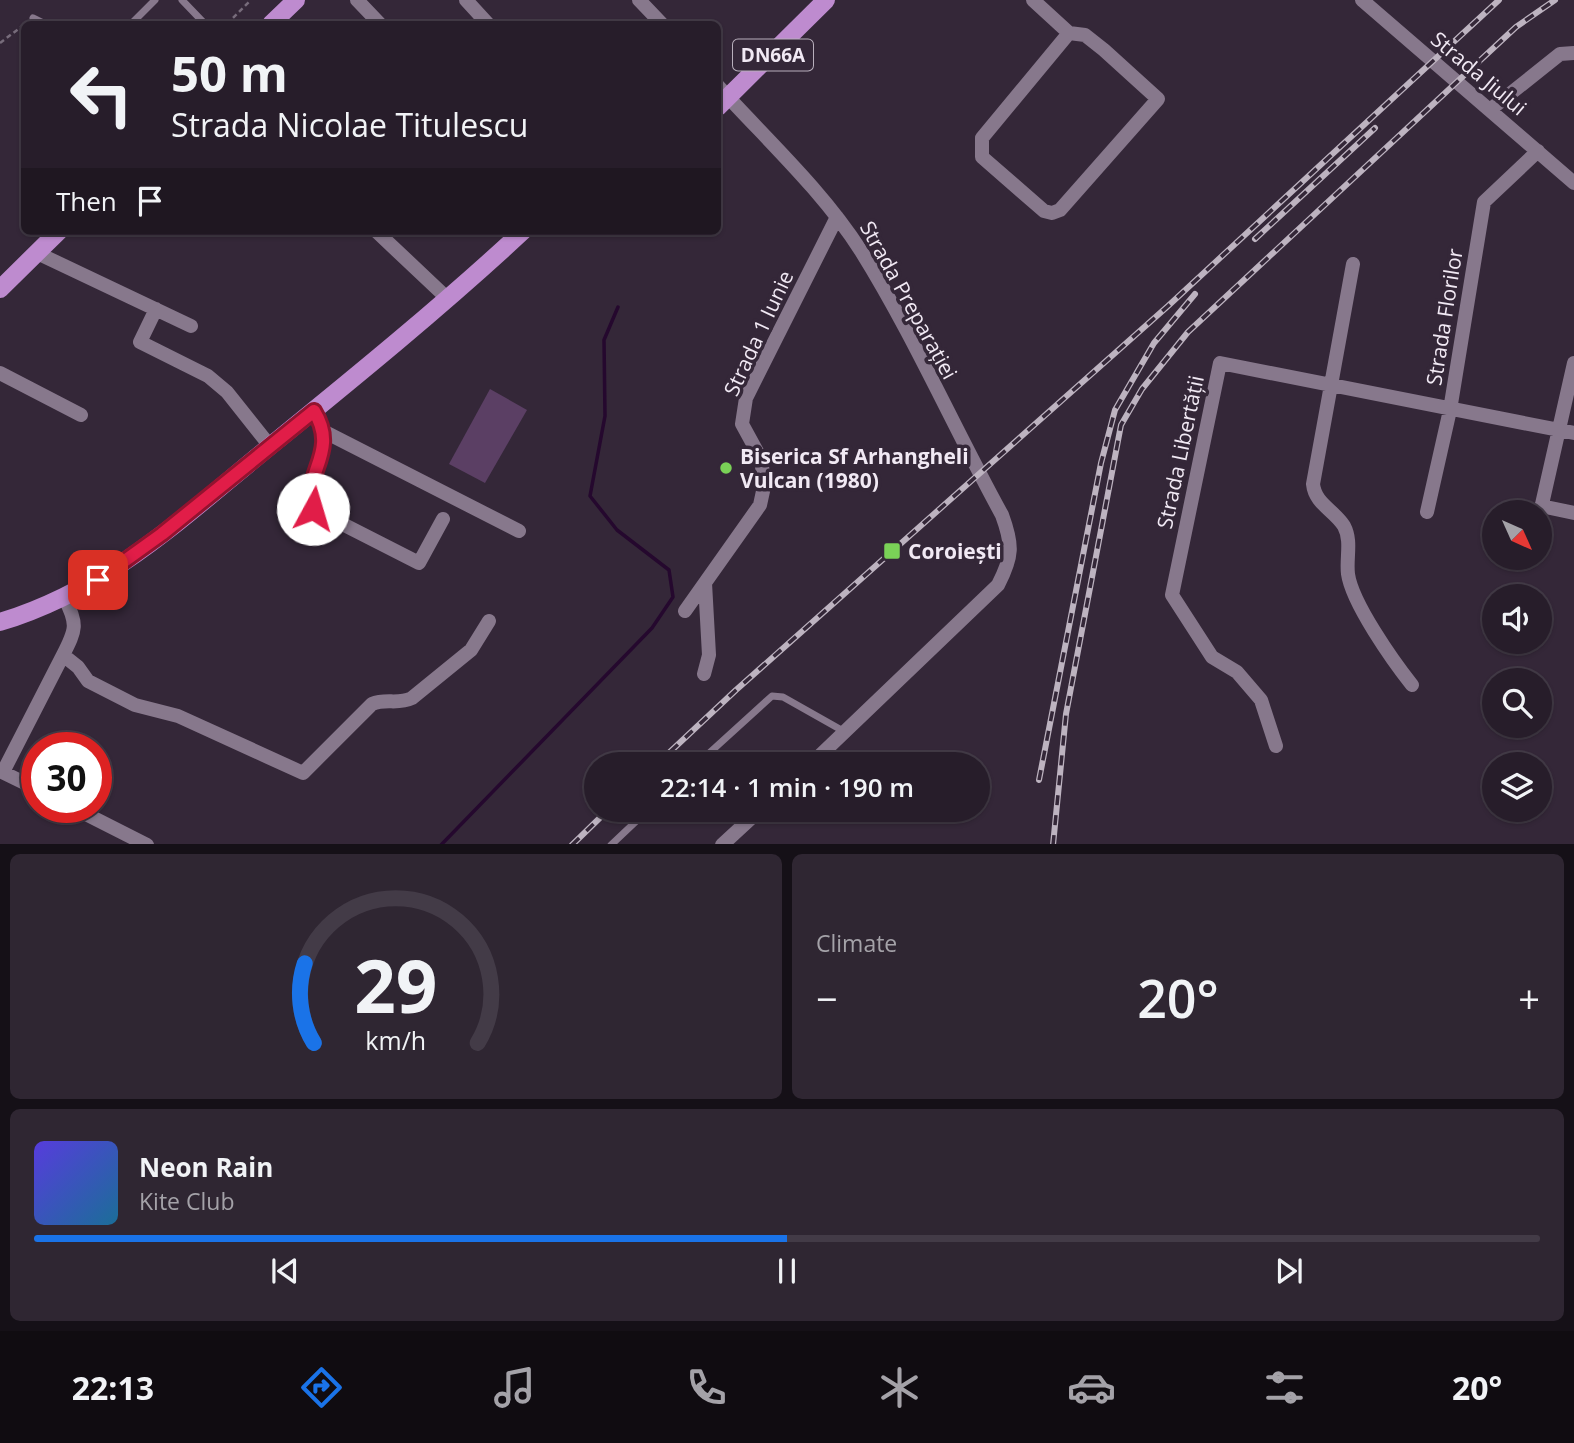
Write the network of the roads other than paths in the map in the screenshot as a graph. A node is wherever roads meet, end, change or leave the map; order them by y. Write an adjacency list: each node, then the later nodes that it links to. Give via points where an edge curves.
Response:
1 (155, 0): 12 (lane)
2 (182, 0): 13 (lane)
3 (296, 0): 14 (main road)
4 (357, 0): 15 (street)
5 (466, 0): 16 (street)
6 (826, 0): 20 (main road, DN66A)
7 (1032, 0): 18 (street)
8 (1362, 0): 21 (street, Strada Jiului)
9 (643, 1): 17 (street)
10 (33, 18): 11 (lane)
11 (39, 21)
12 (134, 21)
13 (202, 21)
14 (274, 21)
15 (377, 21)
16 (485, 21)
17 (660, 21)
18 (1069, 33): 18 (street, via 982,138 982,157 1052,213 1060,210 1158,99 1084,35)
19 (1574, 53): 21 (street, via 1560,54)
20 (721, 97): 24 (street, Strada Preparației)
21 (1491, 109): 22 (street, Strada Jiului)
22 (1538, 151): 23 (street, Strada Jiului); 37 (street, Strada Florilor, via 1485,202)
23 (1574, 183)
24 (837, 217): 49 (street, Strada 1 Iunie, via 746,398 742,424 760,457 765,482 760,505); 57 (street, Strada Preparației, via 902,323 1012,542 999,585)
25 (55, 235): 28 (main road)
26 (380, 235): 31 (street)
27 (519, 235): 31 (main road)
28 (37, 253): 30 (main road); 32 (street)
29 (1353, 264): 36 (street)
30 (0, 289)
31 (448, 299): 38 (main road)
32 (156, 309): 33 (street); 42 (street, via 140,342 208,376)
33 (191, 326)
34 (1574, 363): 41 (street)
35 (0, 373): 39 (street)
36 (1331, 385): 37 (street, Strada Libertății); 56 (street, via 1314,495 1344,526 1348,576 1391,658); 58 (street, Strada Libertății, via 1220,363 1172,595 1212,657 1237,672 1261,700)
37 (1450, 410): 41 (street, Strada Libertății); 45 (street, Strada Florilor)
38 (314, 411): 40 (street); 42 (main road)
39 (81, 415)
40 (325, 432): 47 (street, via 313,485 313,509 419,562); 48 (street)
41 (1567, 432): 43 (street)
42 (270, 446): 50 (main road, via 132,557)
43 (1544, 500)
44 (1552, 511): 46 (street)
45 (1427, 512)
46 (1574, 513)
47 (443, 519)
48 (519, 531)
49 (705, 583): 51 (street, Strada 1 Iunie); 55 (street, via 709,655)
50 (65, 599): 53 (main road); 54 (street, via 75,619)
51 (685, 611)
52 (489, 621): 54 (street, via 471,650 412,698 401,704 372,704 303,773 178,716 135,705 88,681)
53 (0, 622)
54 (63, 655): 61 (street)
55 (704, 674)
56 (1412, 685)
57 (846, 732): 59 (lane, via 783,697 772,696); 60 (street, Strada Preparației)
58 (1276, 746)
59 (710, 752)
60 (824, 752)
61 (1, 772): 62 (street)
62 (21, 781)
63 (635, 822): 67 (lane)
64 (747, 822): 68 (street)
65 (104, 823): 66 (street)
66 (145, 844)
67 (612, 844)
68 (723, 844)

